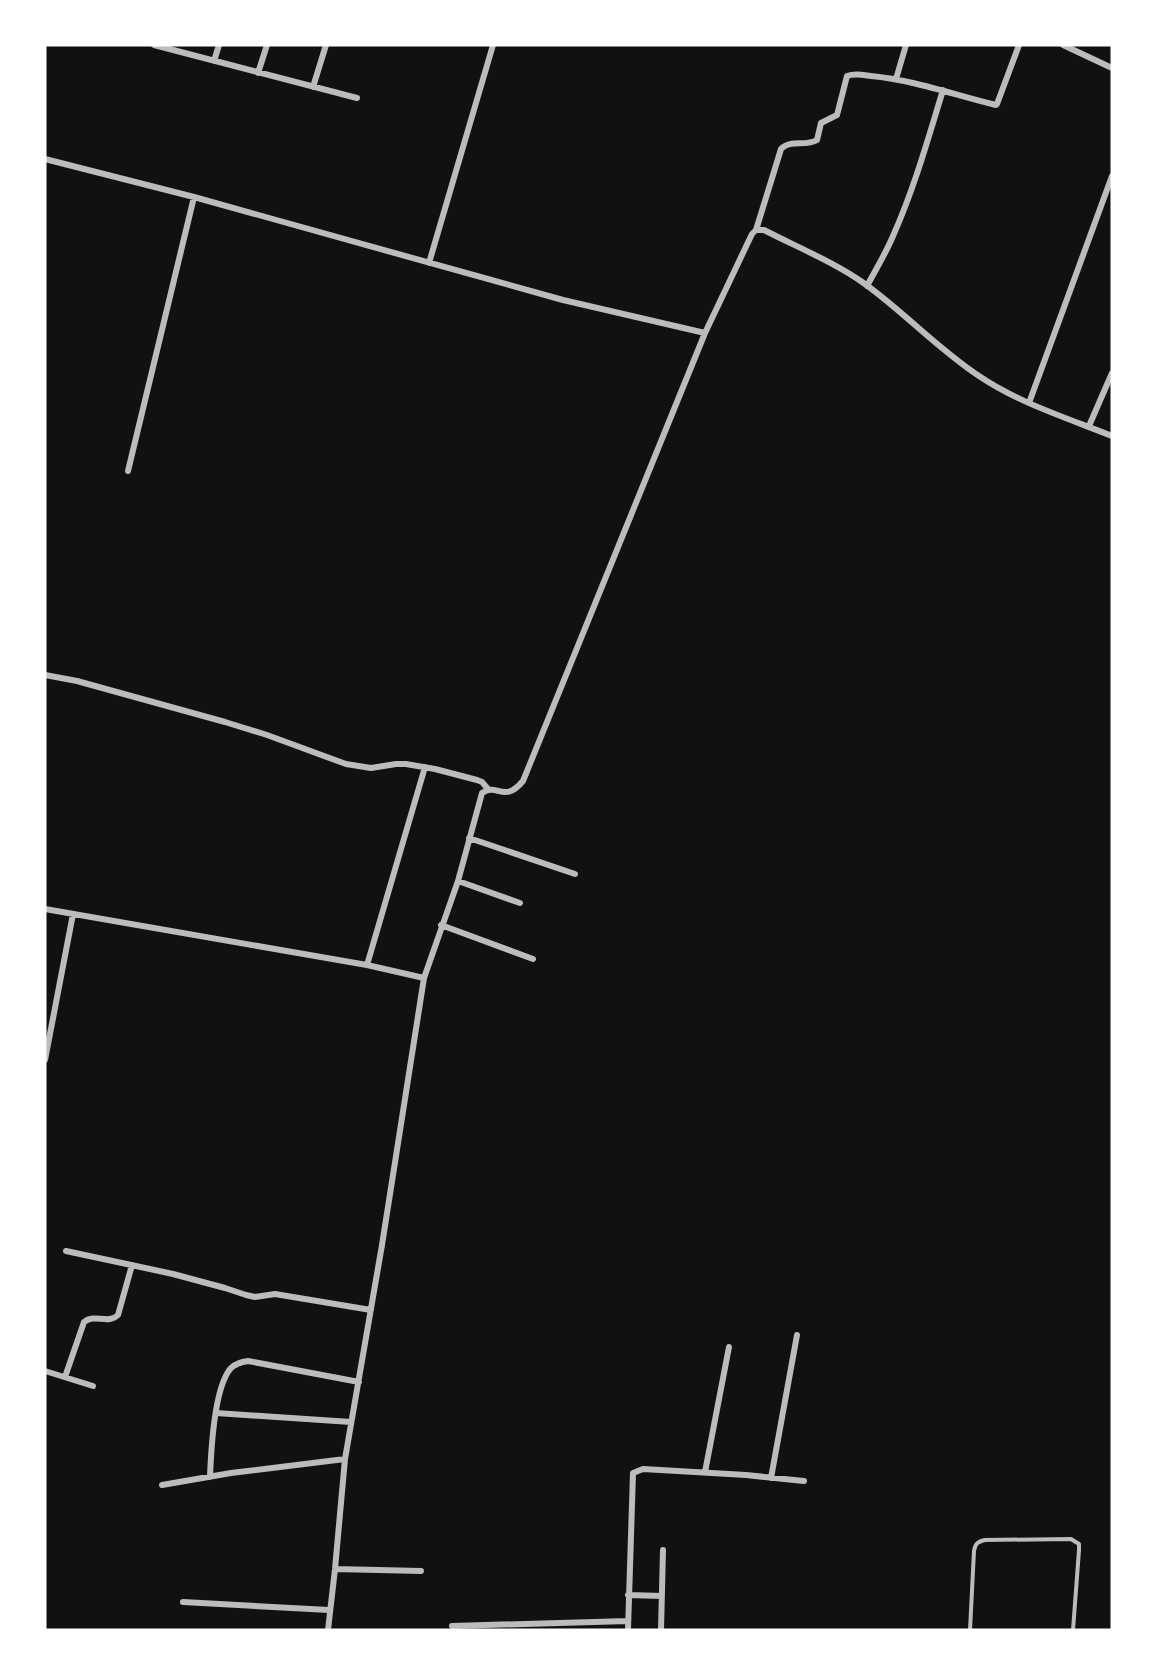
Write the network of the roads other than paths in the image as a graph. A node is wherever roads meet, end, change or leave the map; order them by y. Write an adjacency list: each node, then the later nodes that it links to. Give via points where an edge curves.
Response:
1 (154, 45): 9 (street)
2 (219, 45): 10 (street)
3 (267, 45): 12 (street)
4 (326, 45): 14 (street)
5 (493, 45): 21 (street)
6 (906, 45): 13 (street)
7 (1019, 45): 15 (street, via 996,105)
8 (1063, 45): 11 (street)
9 (178, 48): 10 (street)
10 (214, 61): 12 (street)
11 (1112, 68)
12 (258, 73): 14 (street)
13 (896, 79): 15 (street); 20 (street, via 848,76 837,115 821,123 817,140 784,145)
14 (313, 87): 16 (street)
15 (943, 90): 22 (street, via 893,238)
16 (357, 98)
17 (45, 159): 19 (street)
18 (1112, 176): 25 (street)
19 (194, 197): 21 (street); 28 (street)
20 (756, 230): 22 (street, via 764,230); 23 (street)
21 (429, 263): 23 (street)
22 (867, 286): 25 (street, via 948,354 1003,391)
23 (705, 333): 31 (street, via 528,771 516,789)
24 (1112, 373): 26 (street)
25 (1029, 403): 26 (street)
26 (1089, 426): 27 (street)
27 (1112, 436)
28 (128, 471)
29 (45, 675): 30 (street, via 225,722 346,764 371,768 396,764)
30 (425, 767): 31 (street, via 477,780); 40 (street)
31 (488, 789): 32 (street, via 482,793)
32 (469, 838): 33 (street); 34 (street)
33 (575, 874)
34 (458, 881): 35 (street); 38 (street)
35 (520, 903)
36 (45, 909): 37 (street)
37 (73, 914): 40 (street); 42 (street)
38 (441, 925): 39 (street); 41 (street)
39 (534, 959)
40 (367, 965): 41 (street)
41 (424, 978): 45 (street)
42 (45, 1060)
43 (66, 1251): 44 (street)
44 (132, 1266): 45 (street, via 255,1297 275,1294); 49 (street, via 118,1315 108,1320 91,1317 84,1322)
45 (371, 1310): 50 (street)
46 (797, 1335): 57 (street)
47 (729, 1347): 55 (street)
48 (45, 1371): 49 (street)
49 (65, 1377): 51 (street)
50 (359, 1382): 52 (street, via 239,1362 226,1375); 53 (street)
51 (93, 1386)
52 (216, 1413): 53 (street); 56 (street)
53 (351, 1422): 54 (street)
54 (345, 1459): 56 (street); 61 (street)
55 (705, 1472): 57 (street); 63 (street, via 643,1469 633,1473)
56 (210, 1476): 59 (street)
57 (771, 1478): 58 (street)
58 (804, 1481)
59 (162, 1485)
60 (663, 1550): 64 (street)
61 (335, 1569): 62 (street); 66 (street)
62 (421, 1571)
63 (628, 1594): 64 (street); 67 (street)
64 (662, 1596): 71 (street)
65 (183, 1602): 66 (street)
66 (329, 1610): 69 (street)
67 (628, 1621): 68 (street); 70 (street)
68 (452, 1626)
69 (328, 1630)
70 (628, 1630)
71 (661, 1630)
72 (970, 1630): 73 (lane, via 974,1551 978,1542 1071,1539 1079,1550)
73 (1073, 1630)

